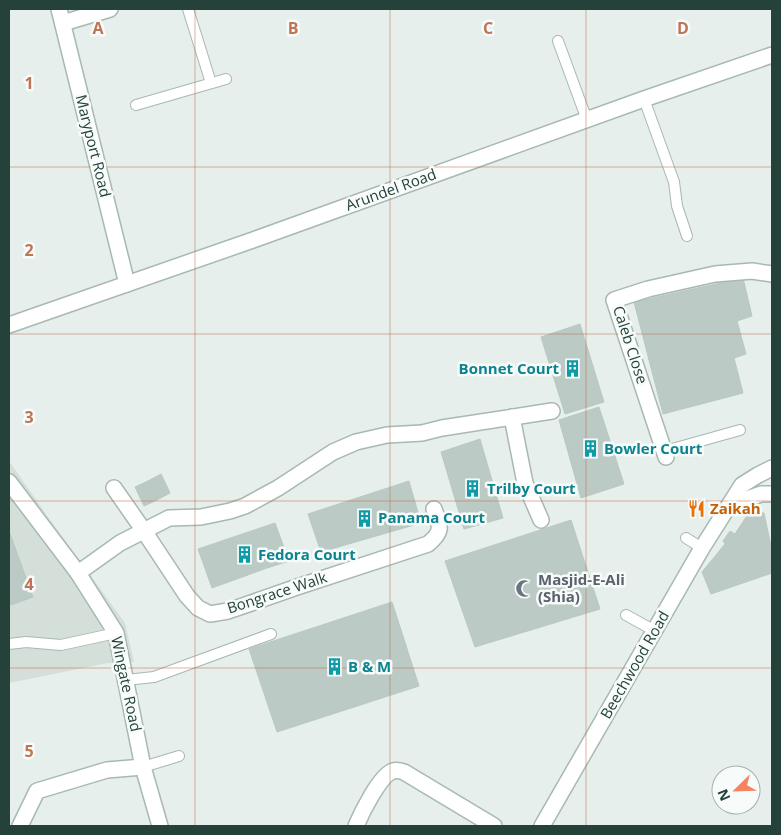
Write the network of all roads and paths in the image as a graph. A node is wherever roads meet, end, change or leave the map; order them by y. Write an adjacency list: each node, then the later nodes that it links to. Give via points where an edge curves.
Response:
1 (110, 9): 3 (street)
2 (188, 9): 7 (lane)
3 (61, 16): 13 (street, Maryport Road)
4 (558, 41): 10 (lane)
5 (772, 55): 8 (street, Arundel Road)
6 (226, 78): 7 (lane)
7 (211, 83): 9 (lane)
8 (644, 99): 10 (street, Arundel Road); 11 (lane, via 674,182 677,206)
9 (136, 105)
10 (587, 120): 13 (street, Arundel Road)
11 (688, 236)
12 (772, 274): 18 (street, Caleb Close, via 752,271 715,274 614,300)
13 (127, 284): 14 (street, Arundel Road)
14 (9, 325)
15 (552, 411): 16 (street)
16 (512, 417): 25 (street, via 525,483); 26 (street, via 356,442 333,452 245,506 201,517 169,518)
17 (740, 430): 18 (lane)
18 (666, 454)
19 (772, 468): 23 (street, Beechwood Road, via 742,485)
20 (9, 482): 29 (street, Wingate Road)
21 (114, 488): 26 (street, Bongrace Walk)
22 (772, 494): 23 (street, via 761,494)
23 (730, 505): 28 (street, Beechwood Road)
24 (434, 509): 26 (street, Bongrace Walk, via 440,526 437,536 428,544 228,611 210,614 198,608 187,596)
25 (541, 520)
26 (144, 531): 29 (street, via 120,543)
27 (686, 538): 28 (lane)
28 (702, 548): 31 (street, Beechwood Road)
29 (78, 573): 32 (street, Wingate Road)
30 (626, 615): 31 (lane)
31 (654, 631): 42 (street, Beechwood Road)
32 (116, 633): 34 (lane, via 61,645); 35 (street, Wingate Road)
33 (271, 634): 35 (lane, via 154,676)
34 (9, 644)
35 (126, 680): 37 (street, Wingate Road)
36 (179, 756): 37 (lane)
37 (143, 767): 38 (street, via 107,770 37,791); 39 (street, Wingate Road)
38 (20, 826)
39 (160, 826)
40 (356, 826): 41 (street, via 385,776 394,770 404,772)
41 (494, 826)
42 (542, 826)

